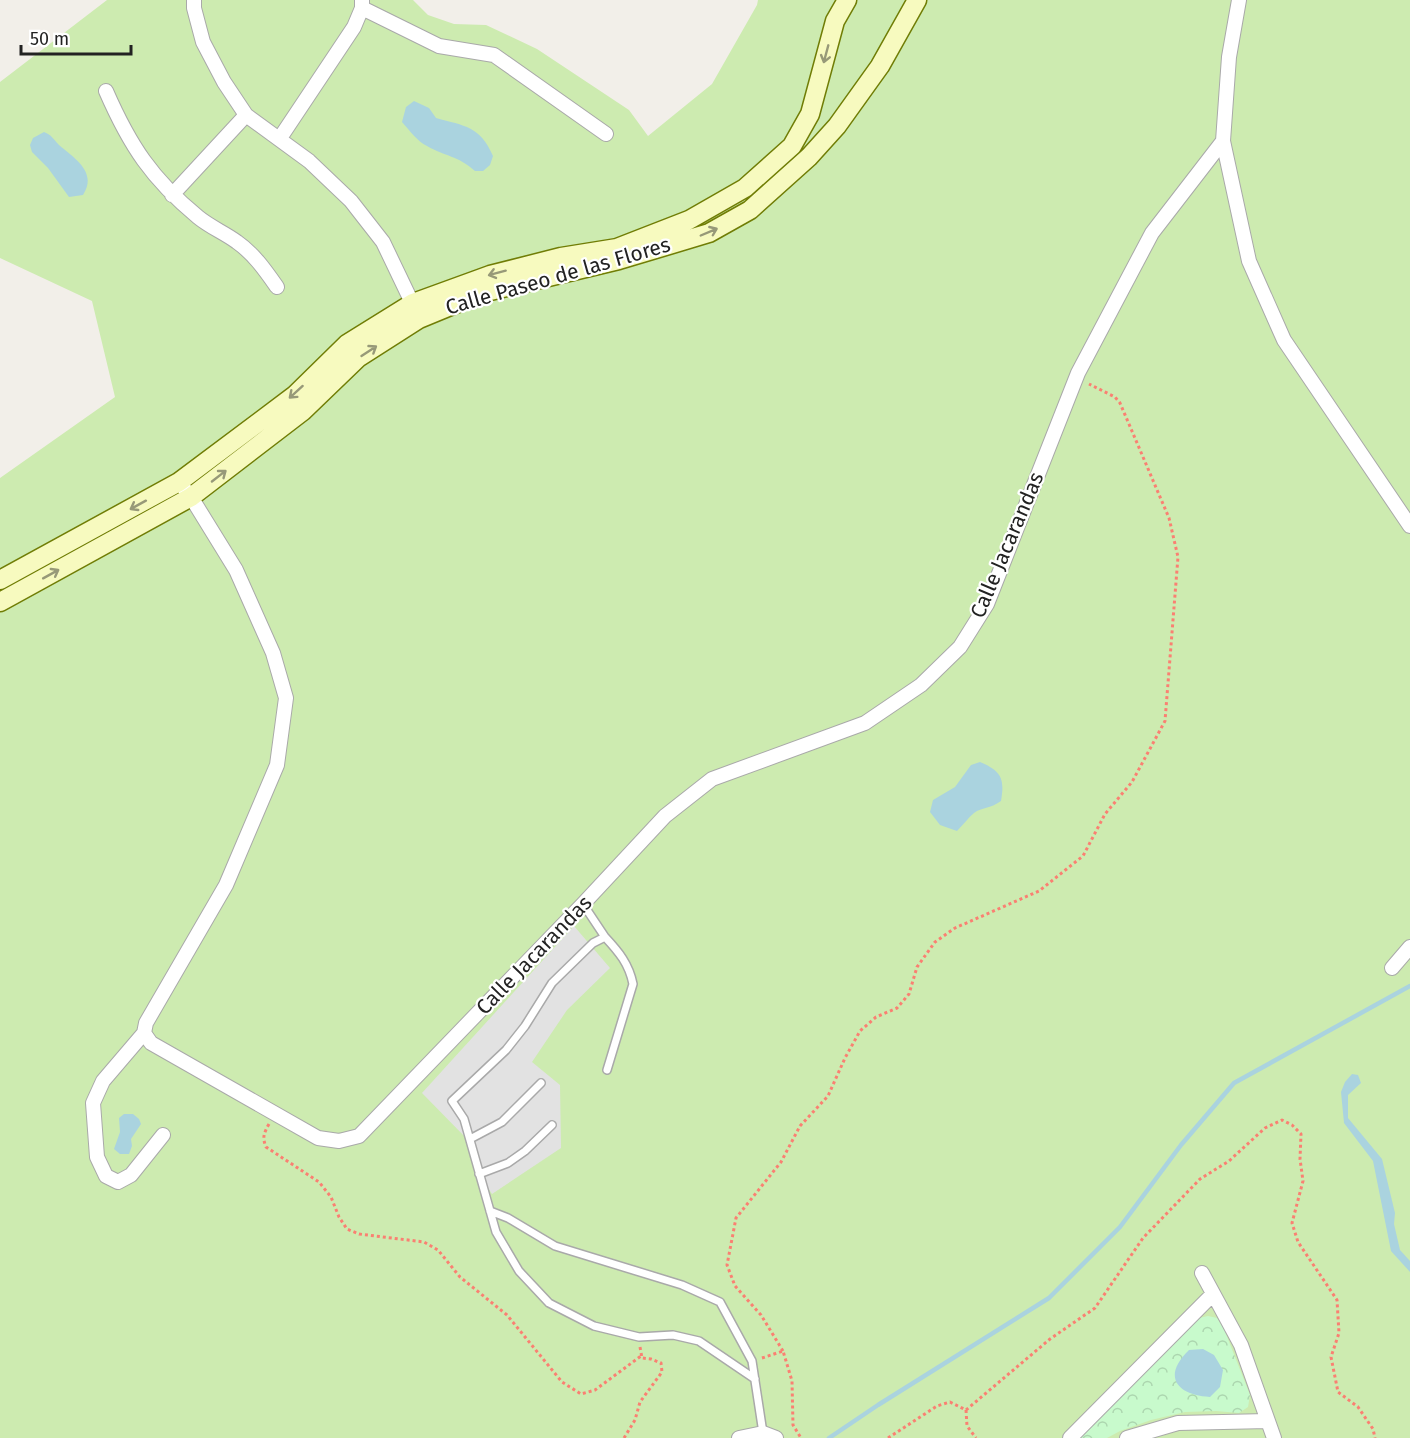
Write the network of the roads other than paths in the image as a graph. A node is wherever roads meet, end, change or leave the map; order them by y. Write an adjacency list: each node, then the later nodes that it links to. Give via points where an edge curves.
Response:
1 (194, 0): 7 (street, via 203,42)
2 (847, 0): 13 (street, Calle Paseo de las Flores, one-way to 13, via 835,21 810,114 792,146 745,188 689,220 617,248 490,275)
3 (918, 0): 13 (street, Calle Paseo de las Flores, one-way to 3, via 709,233 750,210 837,126 880,66)
4 (1239, 0): 10 (street, via 1228,57)
5 (362, 4): 8 (street, via 439,46 494,55); 9 (street, via 354,27)
6 (106, 91): 11 (street, via 138,156)
7 (246, 115): 9 (street); 11 (street)
8 (606, 135)
9 (280, 138): 13 (street, via 351,201 382,242)
10 (1223, 141): 16 (street, via 1249,261 1284,340); 19 (street, Calle Jacarandas, via 1152,233 1076,378 987,604 960,647 921,685 865,723 712,779 665,816)
11 (172, 195): 12 (street, via 200,219 237,242 259,262)
12 (277, 287)
13 (416, 311): 14 (street, Calle Paseo de las Flores, one-way to 14, via 347,344 295,394); 15 (street, Calle Paseo de las Flores, one-way to 13, via 303,411 358,358)
14 (179, 482): 15 (street); 17 (street, Calle Paseo de las Flores, one-way to 17)
15 (191, 497): 18 (street, Calle Paseo de las Flores, one-way to 15); 23 (street, via 236,570 273,653 286,698 277,765 226,885 146,1023)
16 (1410, 526)
17 (0, 580)
18 (0, 602)
19 (583, 904): 20 (lane); 23 (street, Calle Jacarandas, via 359,1136 339,1141 318,1138 151,1043)
20 (605, 937): 24 (lane, via 623,957 633,984); 28 (lane, via 552,983 506,1050 452,1101)
21 (1410, 946): 22 (street)
22 (1392, 968)
23 (144, 1033): 27 (street, via 103,1081 93,1103 97,1157 106,1176 118,1182 131,1175)
24 (607, 1070)
25 (541, 1083): 28 (lane, via 502,1122)
26 (552, 1125): 29 (lane, via 508,1163)
27 (164, 1135)
28 (470, 1138): 29 (lane)
29 (479, 1174): 30 (lane)
30 (490, 1211): 33 (lane, via 555,1246 682,1285 720,1302 752,1361); 33 (lane, via 496,1232 519,1272 549,1303 594,1326 639,1337 673,1335 699,1341)
31 (1202, 1273): 32 (street)
32 (1213, 1294): 34 (street, via 1241,1345); 37 (street)
33 (755, 1379): 35 (lane)
34 (1268, 1421): 38 (street, via 1178,1424); 39 (street)
35 (770, 1436): 36 (street)
36 (739, 1438)
37 (1070, 1438)
38 (1127, 1438)
39 (1274, 1438)

